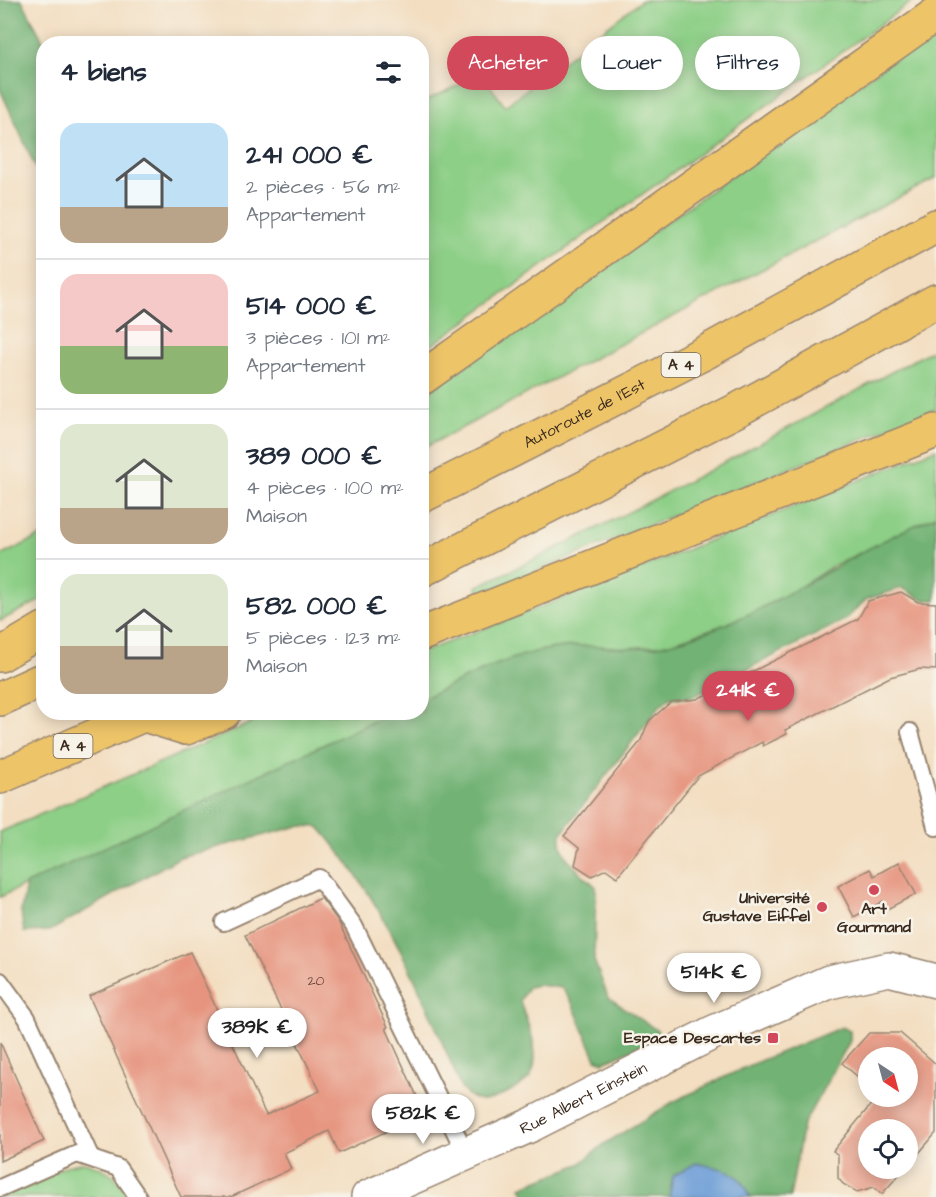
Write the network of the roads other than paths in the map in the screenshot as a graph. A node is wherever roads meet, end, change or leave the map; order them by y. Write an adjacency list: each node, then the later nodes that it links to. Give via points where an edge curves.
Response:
1 (936, 14): 4 (highway)
2 (936, 226): 6 (highway, Autoroute de l’Est / A 4, via 706,352)
3 (936, 301): 7 (highway, via 741,408)
4 (429, 373)
5 (936, 431): 8 (highway)
6 (429, 492)
7 (429, 566)
8 (429, 631)
9 (36, 634): 10 (highway)
10 (0, 655)
11 (36, 683): 12 (highway)
12 (0, 699)
13 (134, 720): 17 (highway, A 4)
14 (164, 720): 15 (highway, via 186,728)
15 (205, 720)
16 (910, 732): 18 (lane)
17 (0, 777)
18 (936, 827)
19 (224, 922): 22 (lane, via 320,878 354,926)
20 (936, 980): 22 (street, Rue Albert Einstein, via 889,969 829,982 712,1033)
21 (0, 981): 23 (lane, via 27,1018)
22 (466, 1154): 26 (street, Rue Albert Einstein)
23 (90, 1156): 24 (lane, via 77,1154); 25 (lane, via 118,1168)
24 (0, 1188)
25 (138, 1197)
26 (368, 1197)

